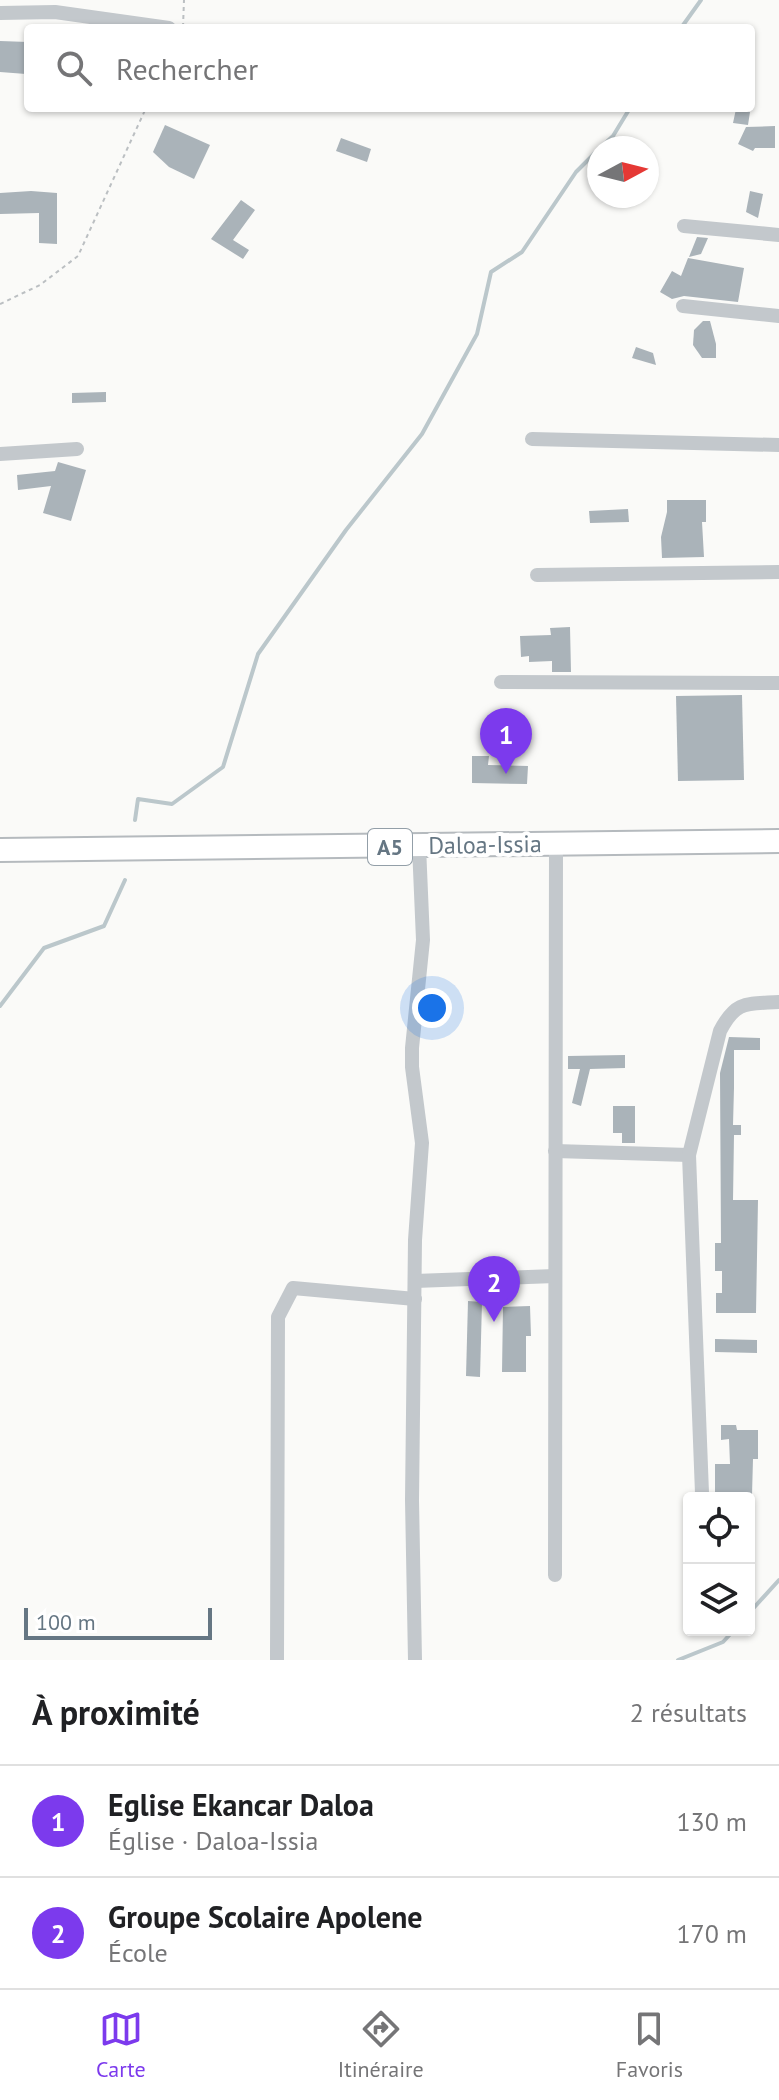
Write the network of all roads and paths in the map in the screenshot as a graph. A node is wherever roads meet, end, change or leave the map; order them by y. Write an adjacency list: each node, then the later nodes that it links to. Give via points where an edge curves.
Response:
1 (184, 0): 4 (path)
2 (0, 13): 3 (street, via 55,12)
3 (140, 24)
4 (183, 24)
5 (144, 112): 8 (path, via 78,256 40,285)
6 (684, 226): 7 (street)
7 (779, 235)
8 (0, 304)
9 (683, 306): 10 (street)
10 (779, 316)
11 (532, 439): 12 (street)
12 (779, 445)
13 (77, 449): 14 (street)
14 (0, 454)
15 (779, 572): 16 (street)
16 (537, 575)
17 (501, 682): 18 (street)
18 (779, 683)
19 (779, 841): 20 (main road, Daloa-Issia / A5)
20 (556, 844): 21 (main road, Daloa-Issia / A5); 24 (street)
21 (419, 846): 22 (main road, Daloa-Issia / A5); 27 (street, via 423,940 412,1058 422,1143)
22 (0, 850)
23 (779, 1002): 25 (street, via 741,1005 729,1015 720,1031)
24 (555, 1151): 25 (street); 26 (street)
25 (689, 1155): 29 (street)
26 (555, 1276): 27 (street); 30 (street)
27 (415, 1281): 28 (street)
28 (415, 1299): 31 (street, via 293,1288 278,1317); 32 (street)
29 (702, 1492)
30 (555, 1575)
31 (277, 1660)
32 (415, 1660)

